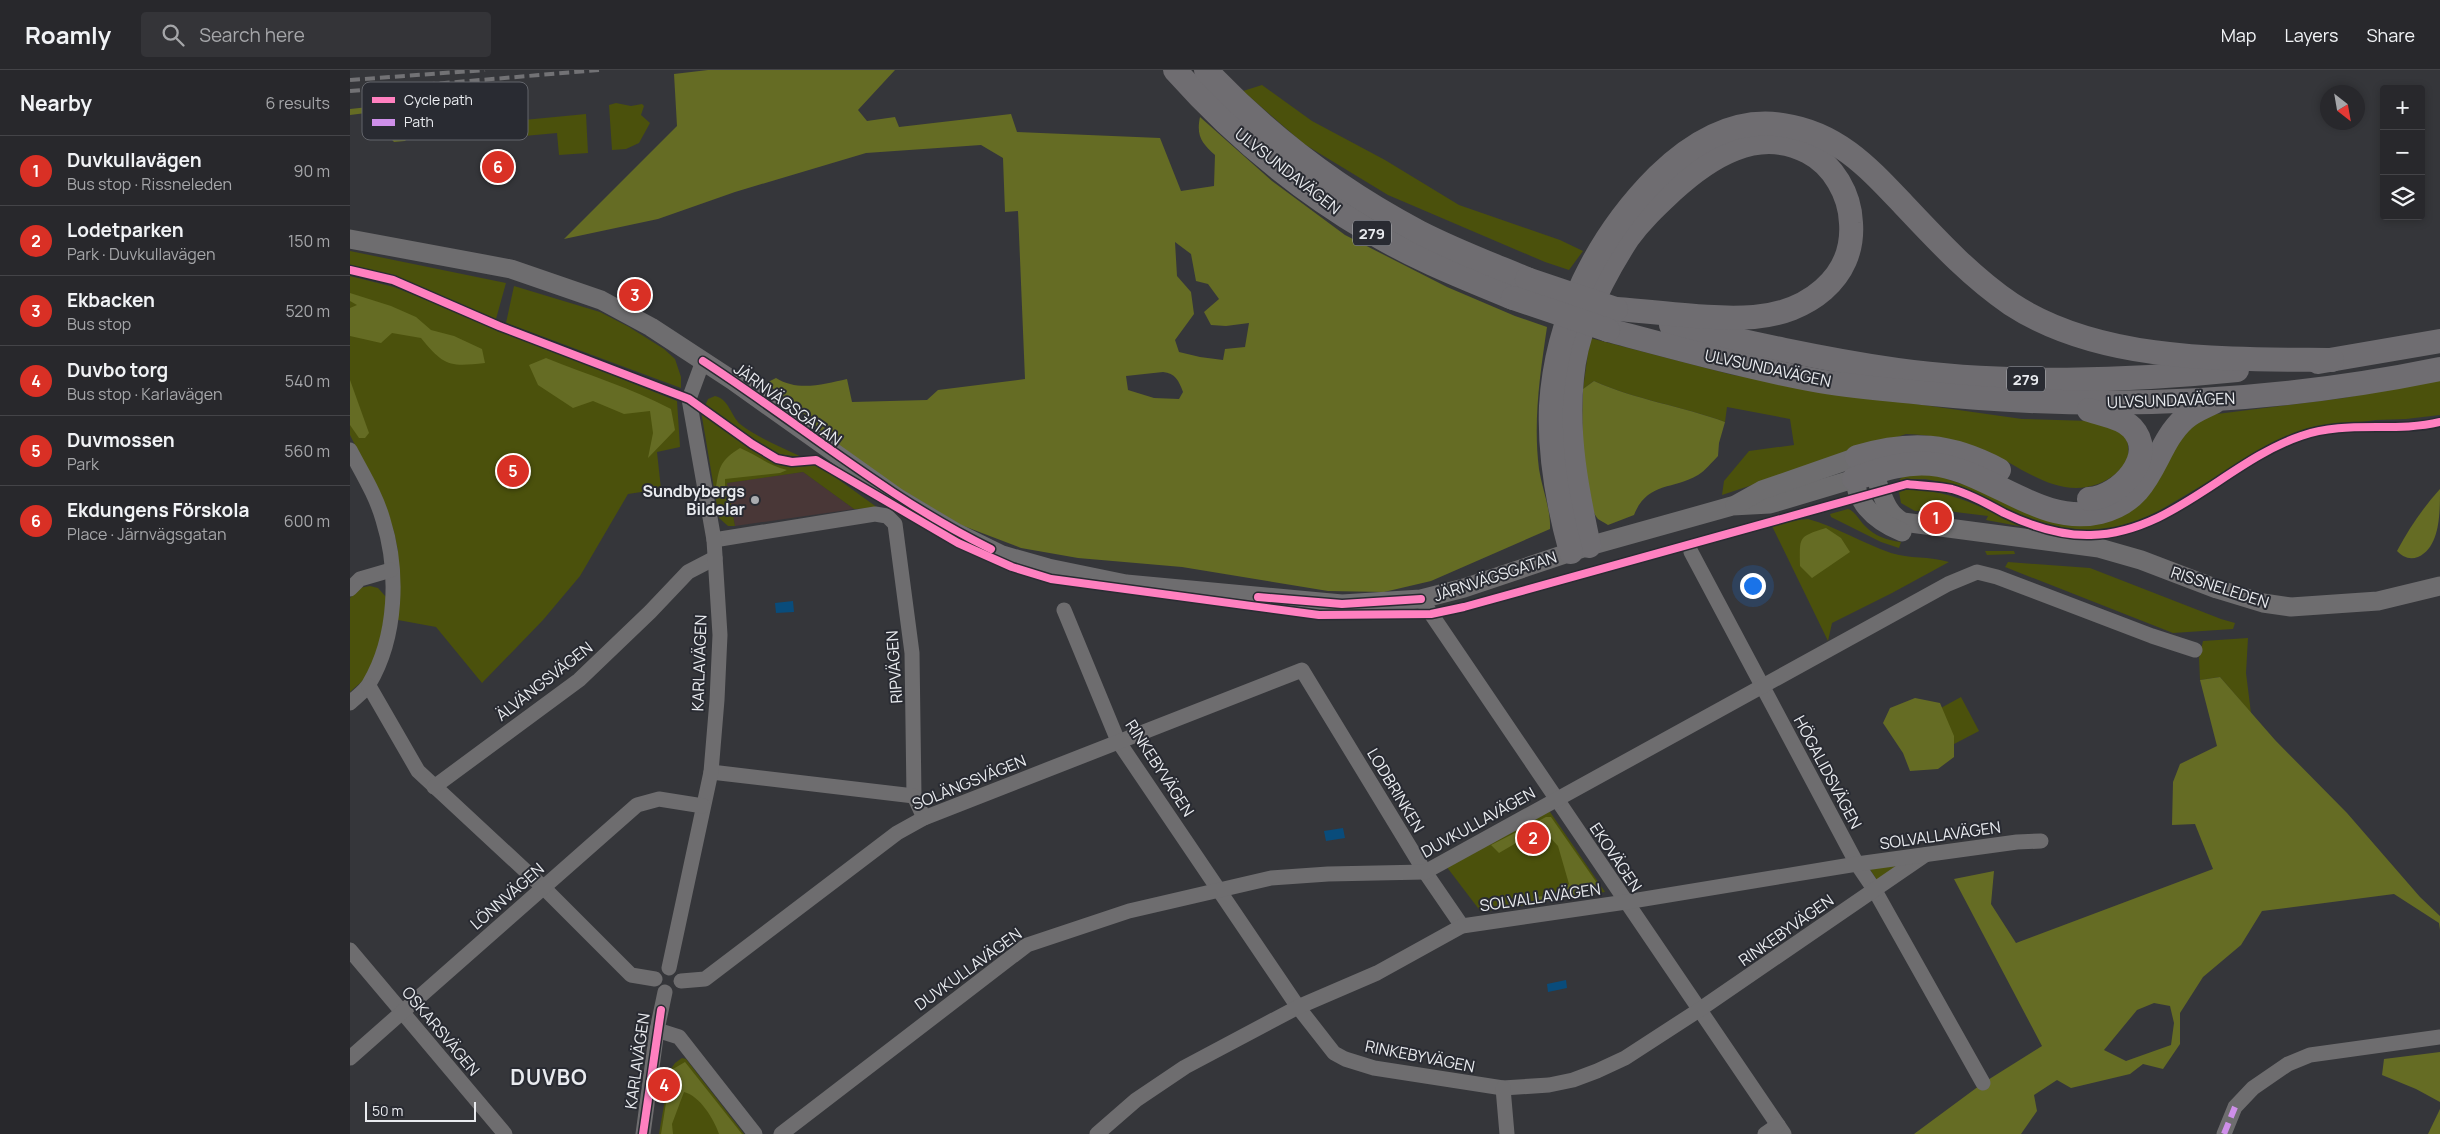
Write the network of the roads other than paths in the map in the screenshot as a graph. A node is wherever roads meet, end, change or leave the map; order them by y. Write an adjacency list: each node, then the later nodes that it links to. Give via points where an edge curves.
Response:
1 (1176, 70): 3 (main road, ULVSUNDAVÄGEN / 279, via 1222,120)
2 (1206, 70): 3 (main road, ULVSUNDAVÄGEN / 279)
3 (1254, 133): 5 (main road, ULVSUNDAVÄGEN / 279, bridge, via 1420,232); 5 (main road, ULVSUNDAVÄGEN / 279, bridge, via 1327,203 1372,233 1513,298)
4 (350, 238): 8 (street, JÄRNVÄGSGATAN, via 512,270 601,300)
5 (1612, 320): 7 (main road, ULVSUNDAVÄGEN / 279, via 1660,322 1774,349 1899,370 1984,378 2205,374); 11 (main road, ULVSUNDAVÄGEN / 279, via 1815,380 1963,397); 15 (main road, via 1756,317 1776,313 1815,296 1841,272 1848,257 1851,220 1840,184 1826,166 1806,151 1773,143 1738,147 1704,163 1686,177 1652,208 1629,237 1606,274 1591,308 1572,376 1570,417)
6 (2440, 341): 7 (main road, ULVSUNDAVÄGEN / 279)
7 (2332, 360): 15 (main road, via 2234,359 2171,354 2101,342 2066,331 2014,306 1970,272 1882,181 1844,147 1816,133 1784,125 1755,123 1735,128 1710,136 1691,148 1638,196 1597,254 1572,312 1556,369 1551,430 1555,471)
8 (703, 361): 14 (street, KARLAVÄGEN, via 689,399); 21 (street, JÄRNVÄGSGATAN, via 898,498 1002,555 1126,584 1342,604)
9 (2440, 369): 10 (main road, ULVSUNDAVÄGEN / 279, via 2379,382)
10 (2220, 400): 11 (main road, ULVSUNDAVÄGEN / 279); 13 (main road, via 2184,419 2141,486 2129,499 2102,512 2066,515 2051,511 1991,482 1939,466 1915,464)
11 (2064, 403): 13 (main road, via 2122,420 2139,437 2143,449 2140,460 2133,472 2110,492 2094,498 2061,498 1984,462 1936,448 1882,450)
12 (350, 450): 18 (street, via 383,518 390,545)
13 (1862, 469): 15 (street, JÄRNVÄGSGATAN, via 1770,504 1732,506); 19 (street, RISSNELEDEN, via 1864,506 1887,526 1905,533 2032,540 2099,548 2141,560 2217,590 2291,607 2378,601)
14 (714, 540): 17 (street, KARLAVÄGEN); 31 (street, RIPVÄGEN, via 875,514 887,516 895,524 912,653)
15 (1580, 549): 21 (street, JÄRNVÄGSGATAN)
16 (1691, 552): 26 (street, HÖGALIDSVÄGEN)
17 (715, 558): 29 (street, KARLAVÄGEN, via 720,635); 30 (street, ÄLVÄNGSVÄGEN, via 688,572 579,680)
18 (391, 570): 20 (street, via 360,579); 25 (street, via 390,624)
19 (2440, 586)
20 (350, 589)
21 (1421, 599): 32 (street, EKOVÄGEN)
22 (1064, 610): 28 (street, RINKEBYVÄGEN)
23 (2195, 650): 26 (street, DUVKULLAVÄGEN, via 1977,572 1948,584)
24 (1302, 670): 28 (street, SOLÄNGSVÄGEN); 38 (street, LODBRINKEN)
25 (369, 686): 27 (street); 30 (street, via 418,771)
26 (1763, 686): 32 (street, DUVKULLAVÄGEN); 37 (street, HÖGALIDSVÄGEN)
27 (350, 703)
28 (1118, 741): 34 (street, SOLÄNGSVÄGEN); 41 (street, RINKEBYVÄGEN)
29 (711, 772): 31 (street); 33 (street, KARLAVÄGEN)
30 (434, 787): 39 (street)
31 (914, 796): 34 (street, RIPVÄGEN)
32 (1555, 799): 38 (street, DUVKULLAVÄGEN); 42 (street, EKOVÄGEN)
33 (703, 806): 39 (street, LÖNNVÄGEN, via 658,799 637,805); 45 (street, KARLAVÄGEN)
34 (924, 818): 47 (street, SOLÄNGSVÄGEN, via 897,832 705,979)
35 (2041, 841): 36 (street, SOLVALLAVÄGEN)
36 (1925, 855): 37 (street, SOLVALLAVÄGEN); 40 (street, RINKEBYVÄGEN)
37 (1857, 864): 40 (street, HÖGALIDSVÄGEN); 42 (street, SOLVALLAVÄGEN)
38 (1426, 872): 41 (street, DUVKULLAVÄGEN, via 1271,878); 43 (street, LODBRINKEN)
39 (544, 888): 46 (street, via 631,975); 51 (street, LÖNNVÄGEN)
40 (1874, 889): 50 (street, RINKEBYVÄGEN); 55 (street, HÖGALIDSVÄGEN)
41 (1220, 890): 49 (street, RINKEBYVÄGEN); 61 (street, DUVKULLAVÄGEN, via 1129,911 1027,944)
42 (1626, 902): 43 (street, SOLVALLAVÄGEN); 50 (street, EKOVÄGEN)
43 (1462, 926): 49 (street, SOLVALLAVÄGEN, via 1377,973)
44 (350, 950): 51 (street, OSKARSVÄGEN)
45 (669, 968): 46 (street); 47 (street, via 679,973)
46 (655, 979): 48 (street, via 658,988)
47 (681, 982): 48 (street, via 675,991)
48 (666, 992): 52 (street, KARLAVÄGEN)
49 (1298, 1007): 56 (street, RINKEBYVÄGEN, via 1323,1042 1345,1059 1382,1070); 62 (street, SOLVALLAVÄGEN, via 1185,1067 1136,1100)
50 (1699, 1010): 56 (street, RINKEBYVÄGEN, via 1625,1058 1597,1071 1548,1085); 57 (street, EKOVÄGEN)
51 (402, 1011): 54 (street, LÖNNVÄGEN); 58 (street, OSKARSVÄGEN)
52 (657, 1030): 59 (street, KARLAVÄGEN); 60 (street, via 679,1037)
53 (2440, 1037): 65 (street, via 2310,1055 2288,1064 2252,1088 2236,1107)
54 (350, 1058)
55 (1983, 1083)
56 (1503, 1088): 63 (street)
57 (1781, 1129): 64 (street)
58 (505, 1134)
59 (643, 1134)
60 (755, 1134)
61 (780, 1134)
62 (1097, 1134)
63 (1507, 1134)
64 (1765, 1134)
65 (2224, 1134)

